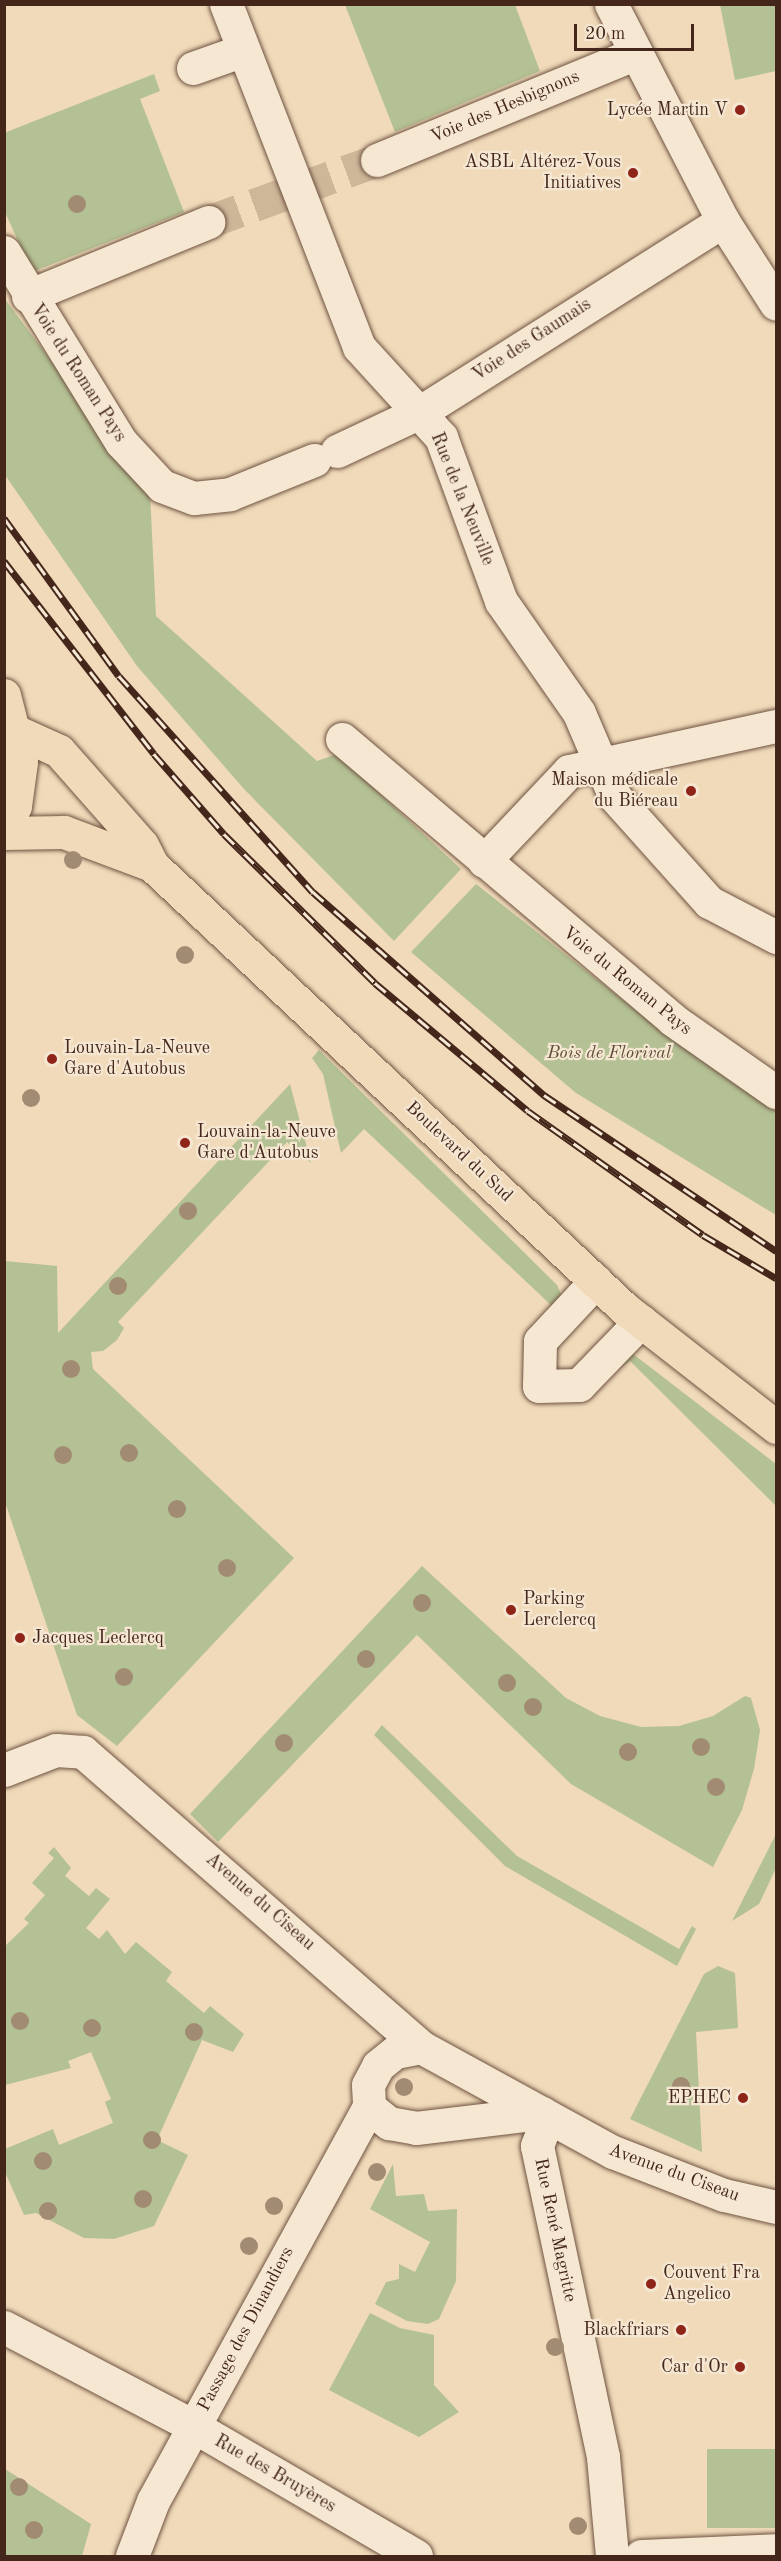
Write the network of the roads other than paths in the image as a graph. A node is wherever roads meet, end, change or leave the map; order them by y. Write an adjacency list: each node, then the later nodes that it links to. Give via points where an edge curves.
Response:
1 (226, 4): 3 (street, Rue de la Neuville)
2 (611, 4): 4 (street)
3 (241, 51): 5 (street); 12 (street, Rue de la Neuville, via 359,347)
4 (634, 54): 6 (street, Voie des Hesbignons); 7 (street)
5 (193, 68)
6 (377, 160)
7 (723, 221): 11 (street); 12 (street, Voie des Gaumais)
8 (208, 222): 10 (street)
9 (4, 252): 10 (street, Voie du Roman Pays)
10 (27, 296): 13 (street, Voie du Roman Pays, via 121,442)
11 (777, 304)
12 (422, 411): 13 (street, Voie des Gaumais, via 326,456 230,494 194,498); 18 (street, Rue de la Neuville, via 441,437 501,601 567,693)
13 (162, 486)
14 (4, 695): 16 (main road)
15 (777, 726): 18 (street)
16 (15, 731): 19 (main road, via 20,773 15,806); 21 (main road, Boulevard du Sud, via 59,752 142,845)
17 (342, 739): 20 (street, Voie du Roman Pays)
18 (603, 763): 20 (street, via 569,771); 22 (street, Rue de la Neuville, via 615,797 710,902)
19 (4, 831): 21 (main road, Boulevard du Sud, via 64,832)
20 (484, 861): 23 (street, Voie du Roman Pays, via 673,1020)
21 (152, 865): 24 (main road, Boulevard du Sud)
22 (777, 937)
23 (777, 1092)
24 (618, 1301): 25 (street, via 565,1370); 26 (main road, Boulevard du Sud)
25 (539, 1386)
26 (777, 1427)
27 (4, 1770): 28 (street, Avenue du Ciseau, via 56,1750 95,1760)
28 (421, 2048): 29 (street, via 395,2052 378,2066 368,2085); 30 (street, Avenue du Ciseau)
29 (369, 2107): 30 (street, via 389,2123 416,2128); 33 (street, Passage des Dinandiers)
30 (545, 2115): 31 (street, Avenue du Ciseau, via 613,2152 724,2194); 37 (street, Rue René Magritte, via 537,2146 603,2457)
31 (777, 2207)
32 (4, 2327): 33 (street, Rue des Bruyères)
33 (193, 2426): 35 (street, Passage des Dinandiers, via 153,2501); 36 (street, Rue des Bruyères)
34 (777, 2550): 38 (street)
35 (132, 2556)
36 (416, 2556)
37 (612, 2556)
38 (641, 2556)

